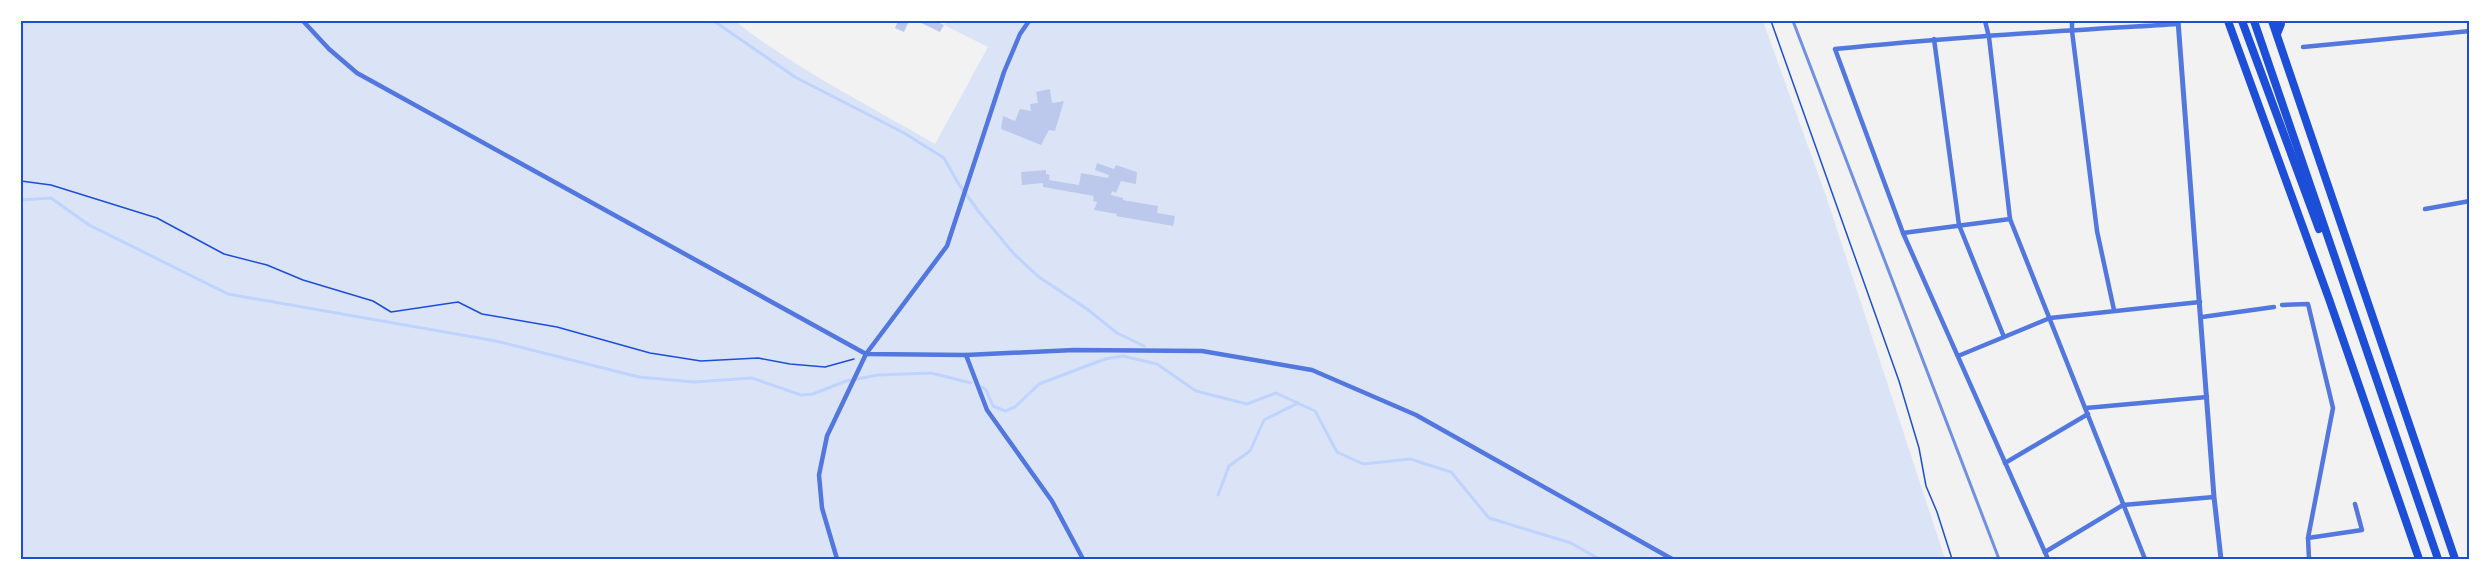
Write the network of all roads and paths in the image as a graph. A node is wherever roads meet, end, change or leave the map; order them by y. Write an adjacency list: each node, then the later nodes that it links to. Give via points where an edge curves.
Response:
1 (303, 21): 32 (street, via 357,73)
2 (1029, 21): 32 (street, via 1004,72 947,246)
3 (1771, 21): 47 (path, via 1899,381 1926,486)
4 (1985, 21): 15 (street)
5 (2072, 21): 12 (street)
6 (2228, 21): 52 (highway)
7 (2242, 21): 24 (highway, via 2307,200)
8 (2254, 21): 24 (highway)
9 (2272, 21): 14 (highway)
10 (2280, 21): 14 (highway)
11 (2178, 22): 12 (street); 25 (street)
12 (2072, 31): 15 (street); 28 (street, via 2097,231)
13 (2470, 31): 17 (street)
14 (2277, 34): 54 (highway)
15 (1989, 37): 16 (street); 21 (street)
16 (1934, 39): 22 (street); 23 (street, via 1835,49)
17 (2303, 47)
18 (21, 181): 32 (path, via 51,185 157,218 224,254 373,301 391,312 458,302 482,314 557,327 650,353 701,361 758,358 825,367)
19 (2470, 201): 20 (street)
20 (2425, 209)
21 (2010, 219): 22 (street); 30 (street)
22 (1959, 225): 23 (street); 31 (street)
23 (1903, 233): 34 (street)
24 (2347, 293): 53 (highway)
25 (2200, 302): 28 (street); 29 (street)
26 (2282, 305): 42 (street, via 2308,304 2333,408)
27 (2274, 307): 29 (street)
28 (2114, 310): 30 (street)
29 (2202, 317): 35 (street)
30 (2050, 318): 31 (street); 36 (street)
31 (2004, 337): 34 (street)
32 (866, 354): 33 (street); 44 (street, via 827,436 819,475 822,508)
33 (966, 355): 45 (street, via 987,410 1052,501); 46 (street, via 1074,350 1202,351 1312,370 1416,415)
34 (1958, 356): 38 (street)
35 (2208, 397): 36 (street); 39 (street)
36 (2086, 408): 37 (street)
37 (2088, 414): 38 (street); 41 (street)
38 (2005, 463): 43 (street)
39 (2214, 497): 41 (street); 50 (street)
40 (2355, 504): 42 (street, via 2362,530)
41 (2123, 505): 43 (street); 49 (street)
42 (2308, 538): 51 (street)
43 (2045, 552): 48 (street)
44 (837, 559)
45 (1083, 559)
46 (1672, 559)
47 (1952, 559)
48 (2048, 559)
49 (2145, 559)
50 (2221, 559)
51 (2308, 559)
52 (2419, 559)
53 (2438, 559)
54 (2456, 559)

